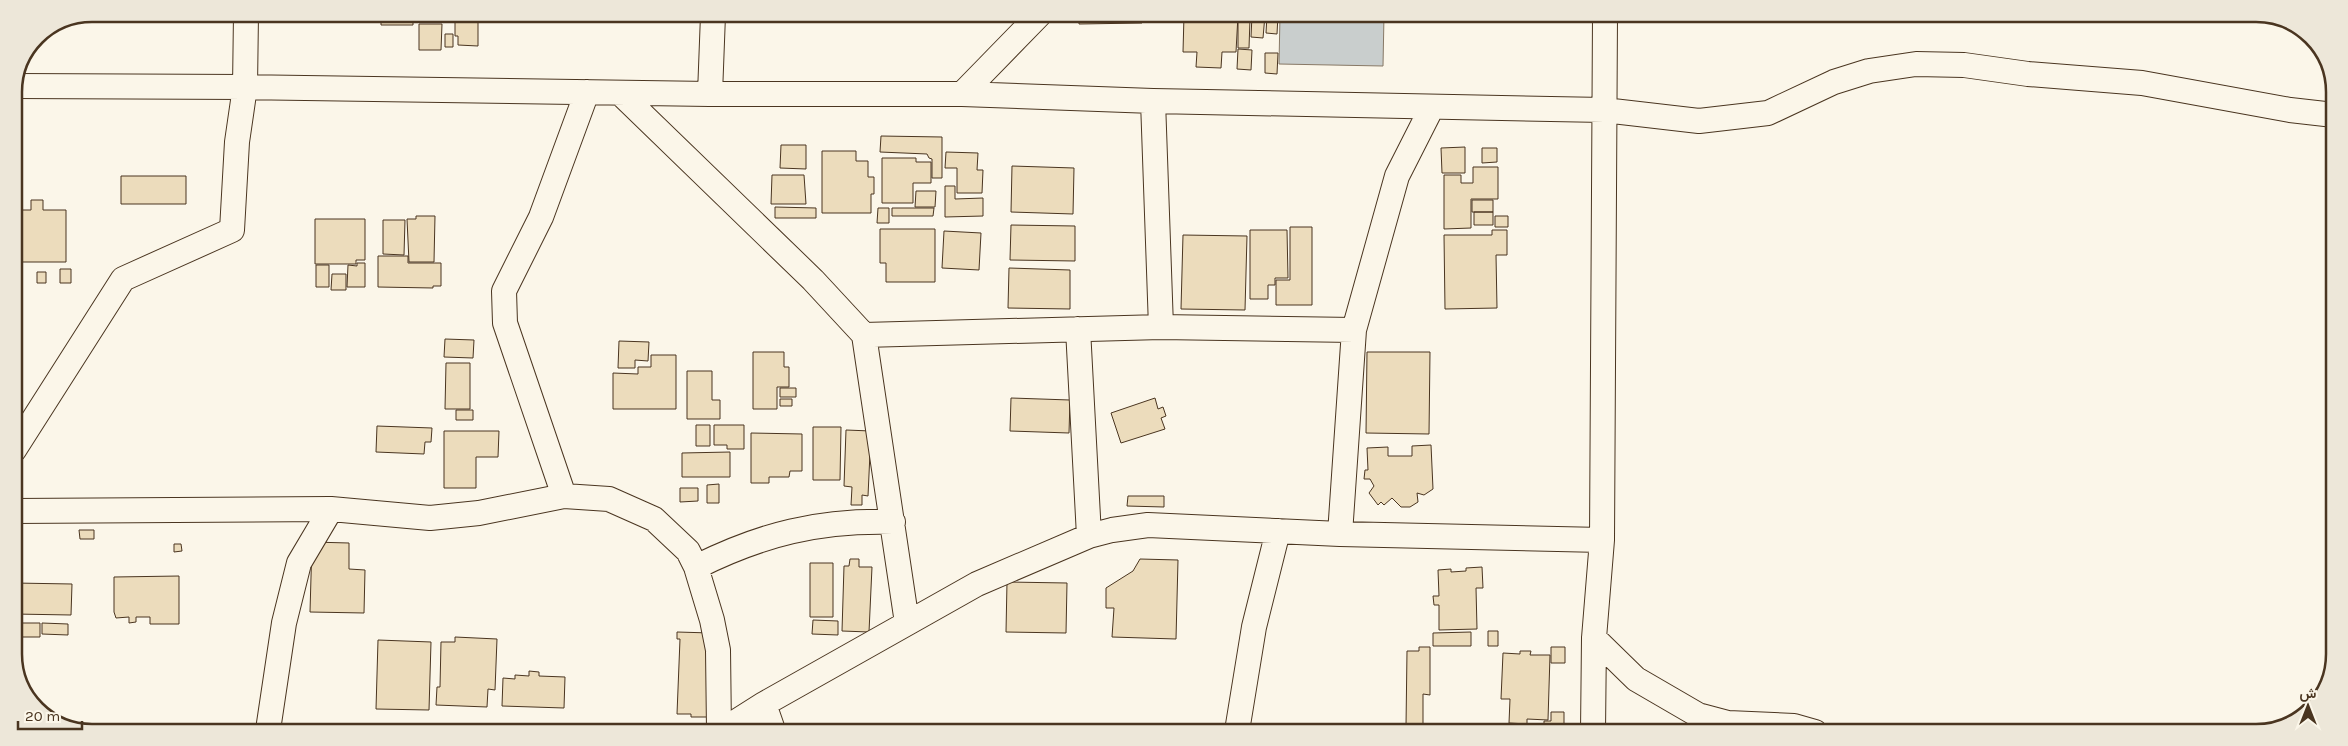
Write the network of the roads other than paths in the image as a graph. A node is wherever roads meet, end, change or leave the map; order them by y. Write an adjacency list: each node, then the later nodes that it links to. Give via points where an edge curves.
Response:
1 (246, 22): 6 (street)
2 (714, 22): 9 (street)
3 (1032, 22): 10 (street)
4 (1605, 22): 13 (street)
5 (23, 86): 6 (street)
6 (245, 87): 7 (street); 19 (street, via 237,142 232,230 123,280)
7 (587, 92): 8 (street); 20 (street, via 541,217 504,290 506,322)
8 (620, 93): 9 (street); 18 (street, via 813,280)
9 (710, 94): 10 (street)
10 (962, 94): 11 (street)
11 (1153, 101): 12 (street); 15 (street)
12 (1432, 107): 13 (street); 17 (street, via 1397,176)
13 (1604, 110): 14 (street, via 1699,122 1768,113 1834,82 1870,71 1916,64 1964,65 2028,74 2142,83); 27 (street)
14 (2325, 114)
15 (1162, 327): 16 (street); 17 (street)
16 (1078, 329): 18 (street); 26 (street)
17 (1354, 330): 25 (street)
18 (864, 335): 23 (street)
19 (23, 437)
20 (564, 496): 21 (street, via 479,513 430,518); 28 (street, via 609,499 654,519 688,551)
21 (331, 509): 22 (street); 32 (street, via 299,564 284,623)
22 (23, 511)
23 (893, 522): 28 (street, via 859,521 791,530 758,539); 29 (street)
24 (1278, 531): 25 (street); 26 (street, via 1148,525); 36 (street, via 1254,627)
25 (1340, 534): 27 (street)
26 (1089, 536): 29 (street, via 977,584)
27 (1602, 540): 30 (street)
28 (696, 567): 33 (street, via 718,650)
29 (907, 623): 31 (street)
30 (1594, 638): 37 (street); 38 (street, via 1636,679 1698,715 1728,723)
31 (764, 704): 34 (street); 35 (street)
32 (269, 724)
33 (719, 724)
34 (732, 724)
35 (771, 724)
36 (1237, 724)
37 (1592, 724)
38 (1750, 724)

